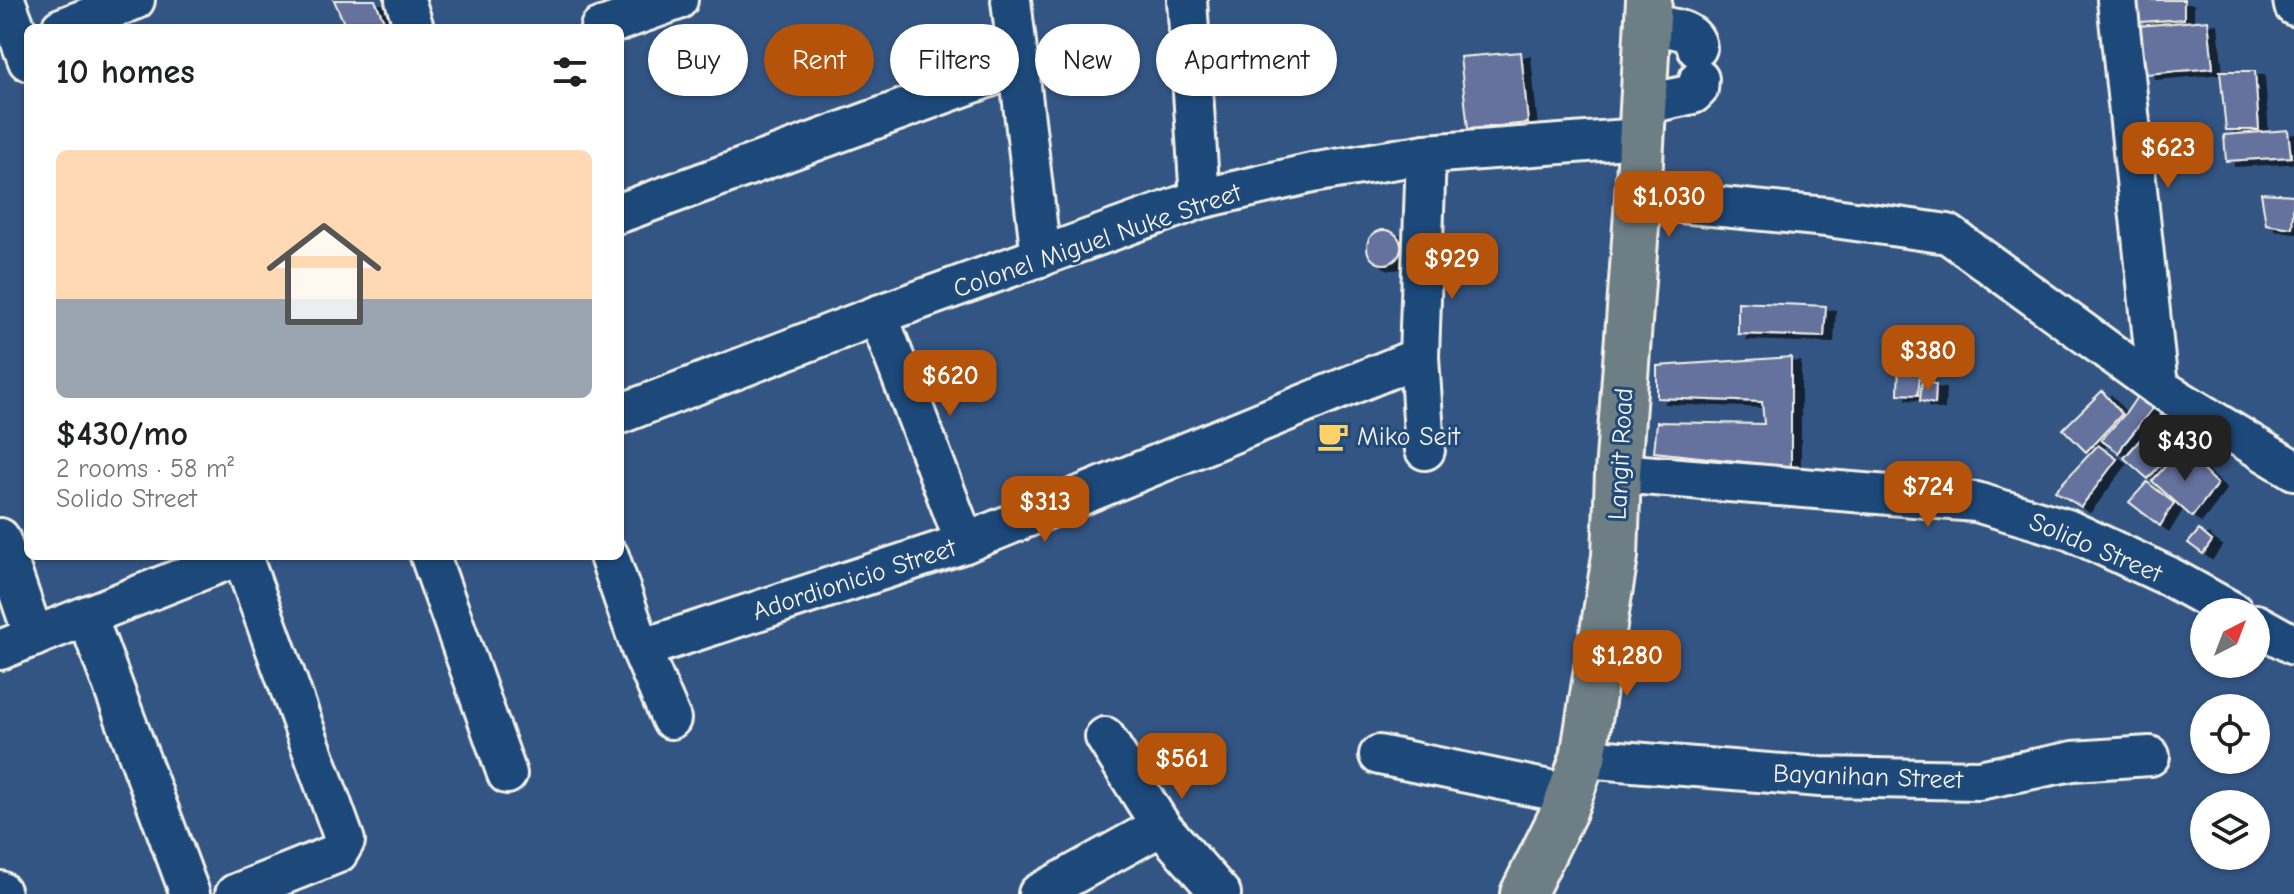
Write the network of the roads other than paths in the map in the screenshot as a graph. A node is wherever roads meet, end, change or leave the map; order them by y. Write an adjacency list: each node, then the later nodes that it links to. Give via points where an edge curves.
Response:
1 (5, 0): 14 (street)
2 (135, 0): 11 (street)
3 (405, 0): 12 (street)
4 (678, 0): 13 (street)
5 (1011, 0): 15 (street)
6 (1187, 0): 18 (street)
7 (2117, 0): 24 (street)
8 (2293, 0): 9 (street)
9 (2294, 6)
10 (1648, 12): 16 (main road, Langit Road); 16 (street, Colonel Miguel Nuke Street, via 1697,40 1698,89)
11 (72, 24)
12 (413, 24)
13 (611, 24)
14 (24, 43)
15 (1020, 66): 20 (street); 21 (street)
16 (1642, 121): 17 (street, Colonel Miguel Nuke Street); 19 (main road, Langit Road)
17 (1426, 154): 18 (street, Colonel Miguel Nuke Street); 23 (street)
18 (1200, 199): 21 (street, Colonel Miguel Nuke Street)
19 (1638, 199): 24 (street, via 1948,234); 28 (main road, Langit Road)
20 (624, 212)
21 (1041, 257): 22 (street, Colonel Miguel Nuke Street)
22 (878, 315): 25 (street, Colonel Miguel Nuke Street); 30 (street)
23 (1419, 357): 26 (street); 30 (street, Adordionicio Street)
24 (2158, 387): 27 (street)
25 (624, 412)
26 (1425, 450)
27 (2294, 470)
28 (1618, 473): 35 (street, Solido Street, via 1976,502 2067,529); 46 (main road, Langit Road, via 1615,556)
29 (0, 538): 38 (street)
30 (965, 543): 40 (street, Adordionicio Street)
31 (221, 560): 36 (street)
32 (227, 560): 49 (street, via 345,841 338,853)
33 (431, 560): 45 (street)
34 (610, 560): 40 (street)
35 (2208, 598)
36 (87, 616): 38 (street); 48 (street)
37 (2270, 632): 39 (street)
38 (17, 644)
39 (2294, 645)
40 (641, 649): 41 (street)
41 (671, 719)
42 (1105, 737): 47 (street)
43 (1379, 755): 46 (street, Bayanihan Street)
44 (2150, 756): 46 (street, Bayanihan Street, via 2073,761 1979,780)
45 (507, 774)
46 (1576, 776): 52 (main road, Langit Road)
47 (1161, 826): 50 (street); 51 (street)
48 (190, 894)
49 (235, 894)
50 (1038, 894)
51 (1221, 894)
52 (1523, 894)

